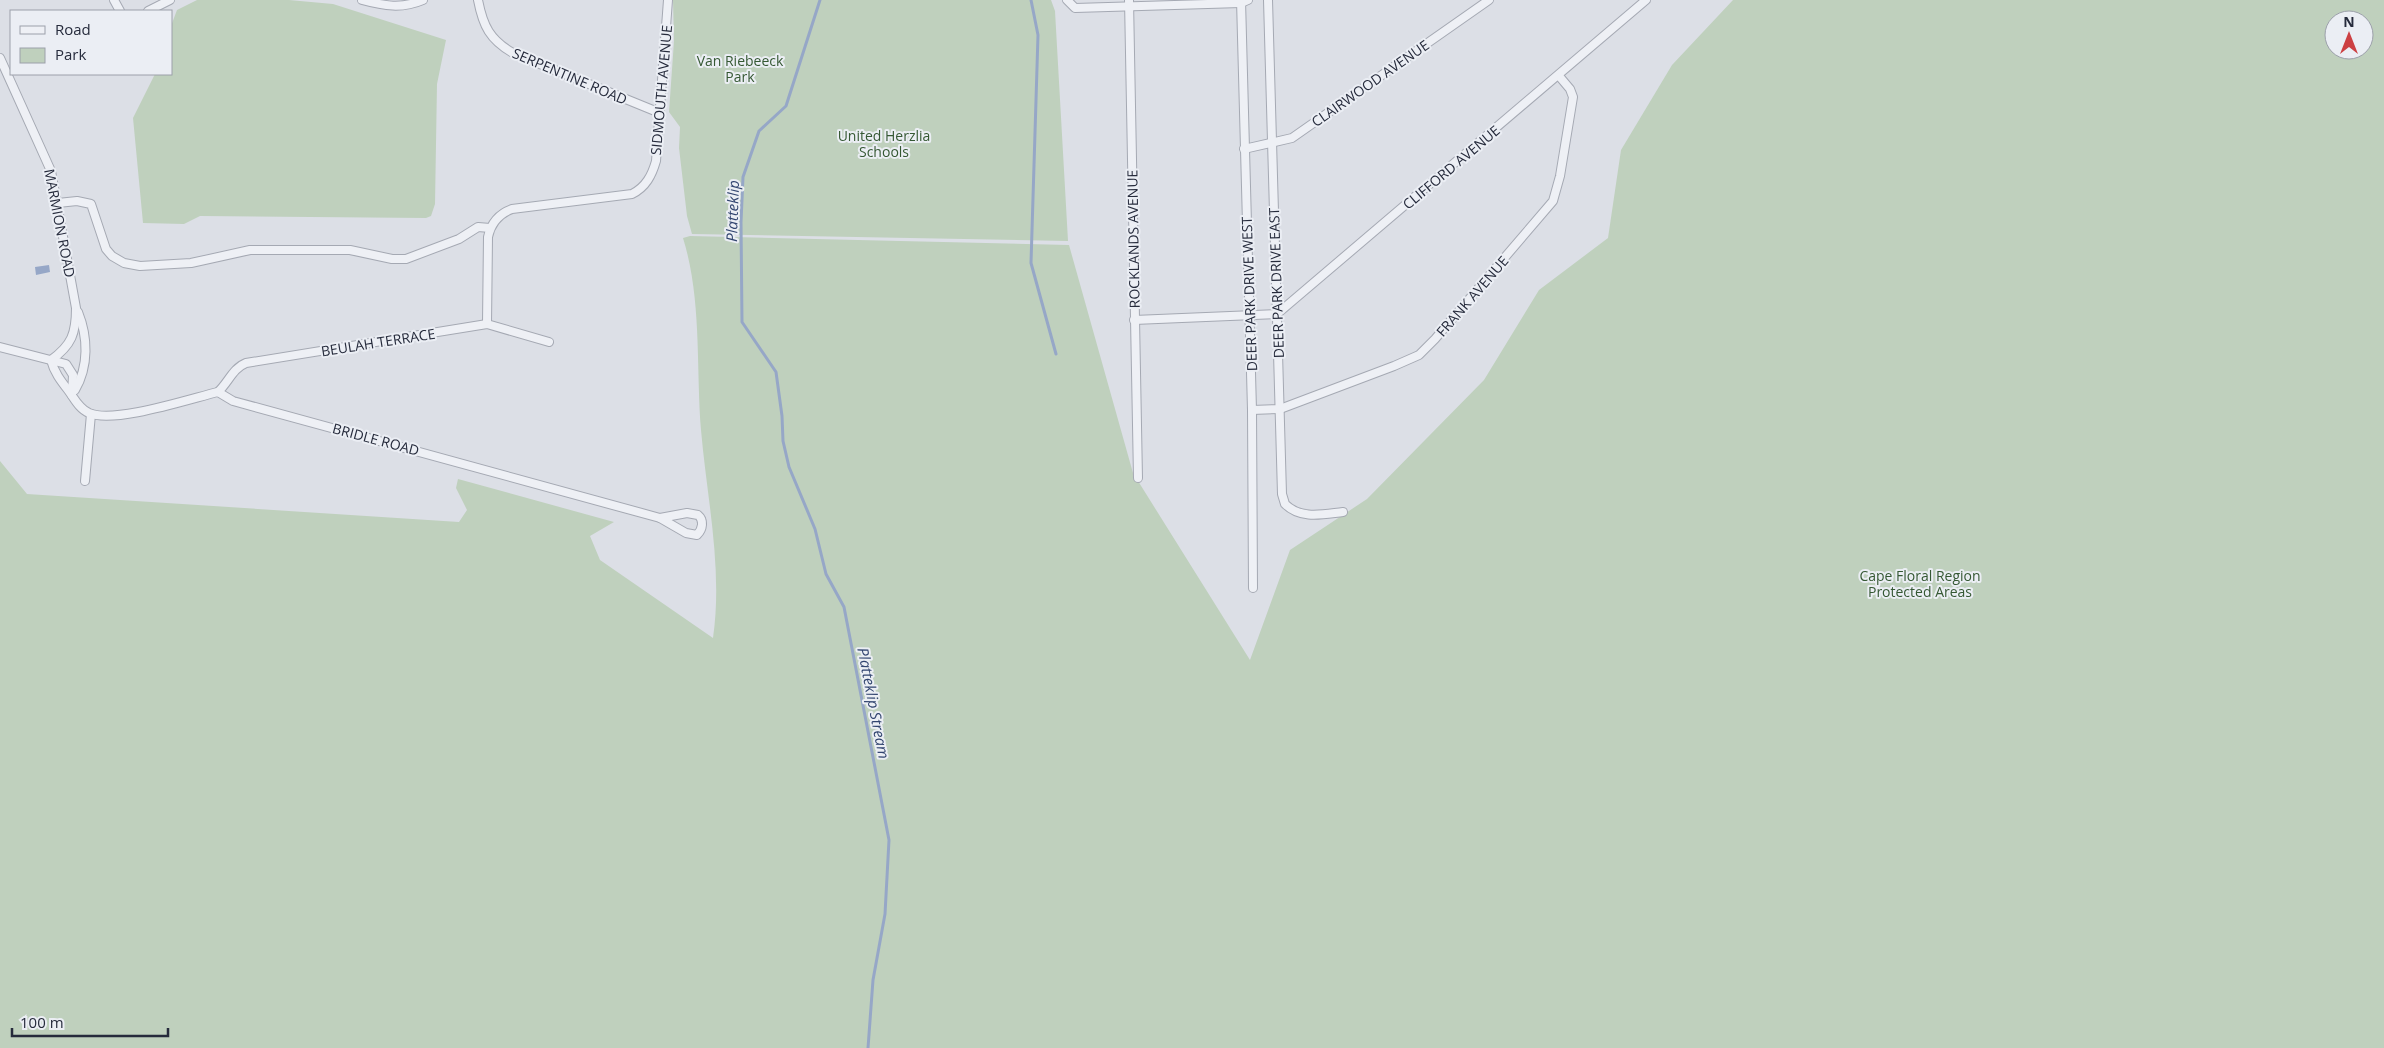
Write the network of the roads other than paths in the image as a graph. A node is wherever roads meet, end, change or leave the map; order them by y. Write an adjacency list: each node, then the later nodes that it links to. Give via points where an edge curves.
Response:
1 (170, 0): 13 (street)
2 (362, 0): 11 (street, via 383,6)
3 (423, 0): 11 (street)
4 (478, 0): 16 (street, SERPENTINE ROAD, via 488,33 499,45)
5 (668, 0): 16 (street, SIDMOUTH AVENUE)
6 (1068, 0): 12 (street, via 1075,8)
7 (1268, 0): 17 (street, DEER PARK DRIVE EAST)
8 (1489, 0): 17 (street, CLAIRWOOD AVENUE, via 1292,138)
9 (1646, 0): 15 (street, CLIFFORD AVENUE)
10 (1243, 1): 12 (street); 18 (street, DEER PARK DRIVE WEST)
11 (405, 3)
12 (1129, 4): 24 (street, ROCKLANDS AVENUE)
13 (150, 10)
14 (0, 58): 19 (street, MARMION ROAD, via 49,164)
15 (1559, 76): 22 (street, CLIFFORD AVENUE); 31 (street, FRANK AVENUE, via 1573,97 1557,189 1547,210 1419,355)
16 (660, 113): 20 (street, SIDMOUTH AVENUE, via 653,172 636,192 512,209 500,215)
17 (1274, 142): 18 (street, CLAIRWOOD AVENUE); 22 (street, DEER PARK DRIVE EAST)
18 (1244, 149): 23 (street, DEER PARK DRIVE WEST)
19 (58, 203): 20 (street, via 77,201 91,204 106,249 124,263 140,266 191,263 250,250 350,250 406,259 459,239 478,227); 21 (street, MARMION ROAD)
20 (490, 228): 25 (street)
21 (76, 308): 28 (street, MARMION ROAD, via 76,329 72,340); 30 (street, MARMION ROAD, via 85,334 85,359 82,375)
22 (1277, 314): 23 (street); 31 (street, DEER PARK DRIVE EAST)
23 (1249, 316): 24 (street); 32 (street, DEER PARK DRIVE WEST)
24 (1134, 320): 34 (street, ROCKLANDS AVENUE)
25 (487, 324): 26 (street, BEULAH TERRACE); 29 (street, BEULAH TERRACE, via 246,363 238,367)
26 (549, 342)
27 (0, 347): 28 (street)
28 (51, 360): 30 (street, via 55,373); 30 (street, via 62,362 70,369 74,378)
29 (218, 392): 33 (street, via 121,415); 37 (street, BRIDLE ROAD, via 233,400)
30 (72, 395): 33 (street)
31 (1280, 409): 32 (street, FRANK AVENUE); 36 (street, DEER PARK DRIVE EAST, via 1283,501 1289,508 1306,514)
32 (1252, 410): 38 (street, DEER PARK DRIVE WEST)
33 (91, 414): 35 (street)
34 (1138, 478)
35 (85, 481)
36 (1343, 512)
37 (660, 518): 37 (street, BRIDLE ROAD, via 694,513 702,520 702,529 697,535 690,535)
38 (1253, 588)

